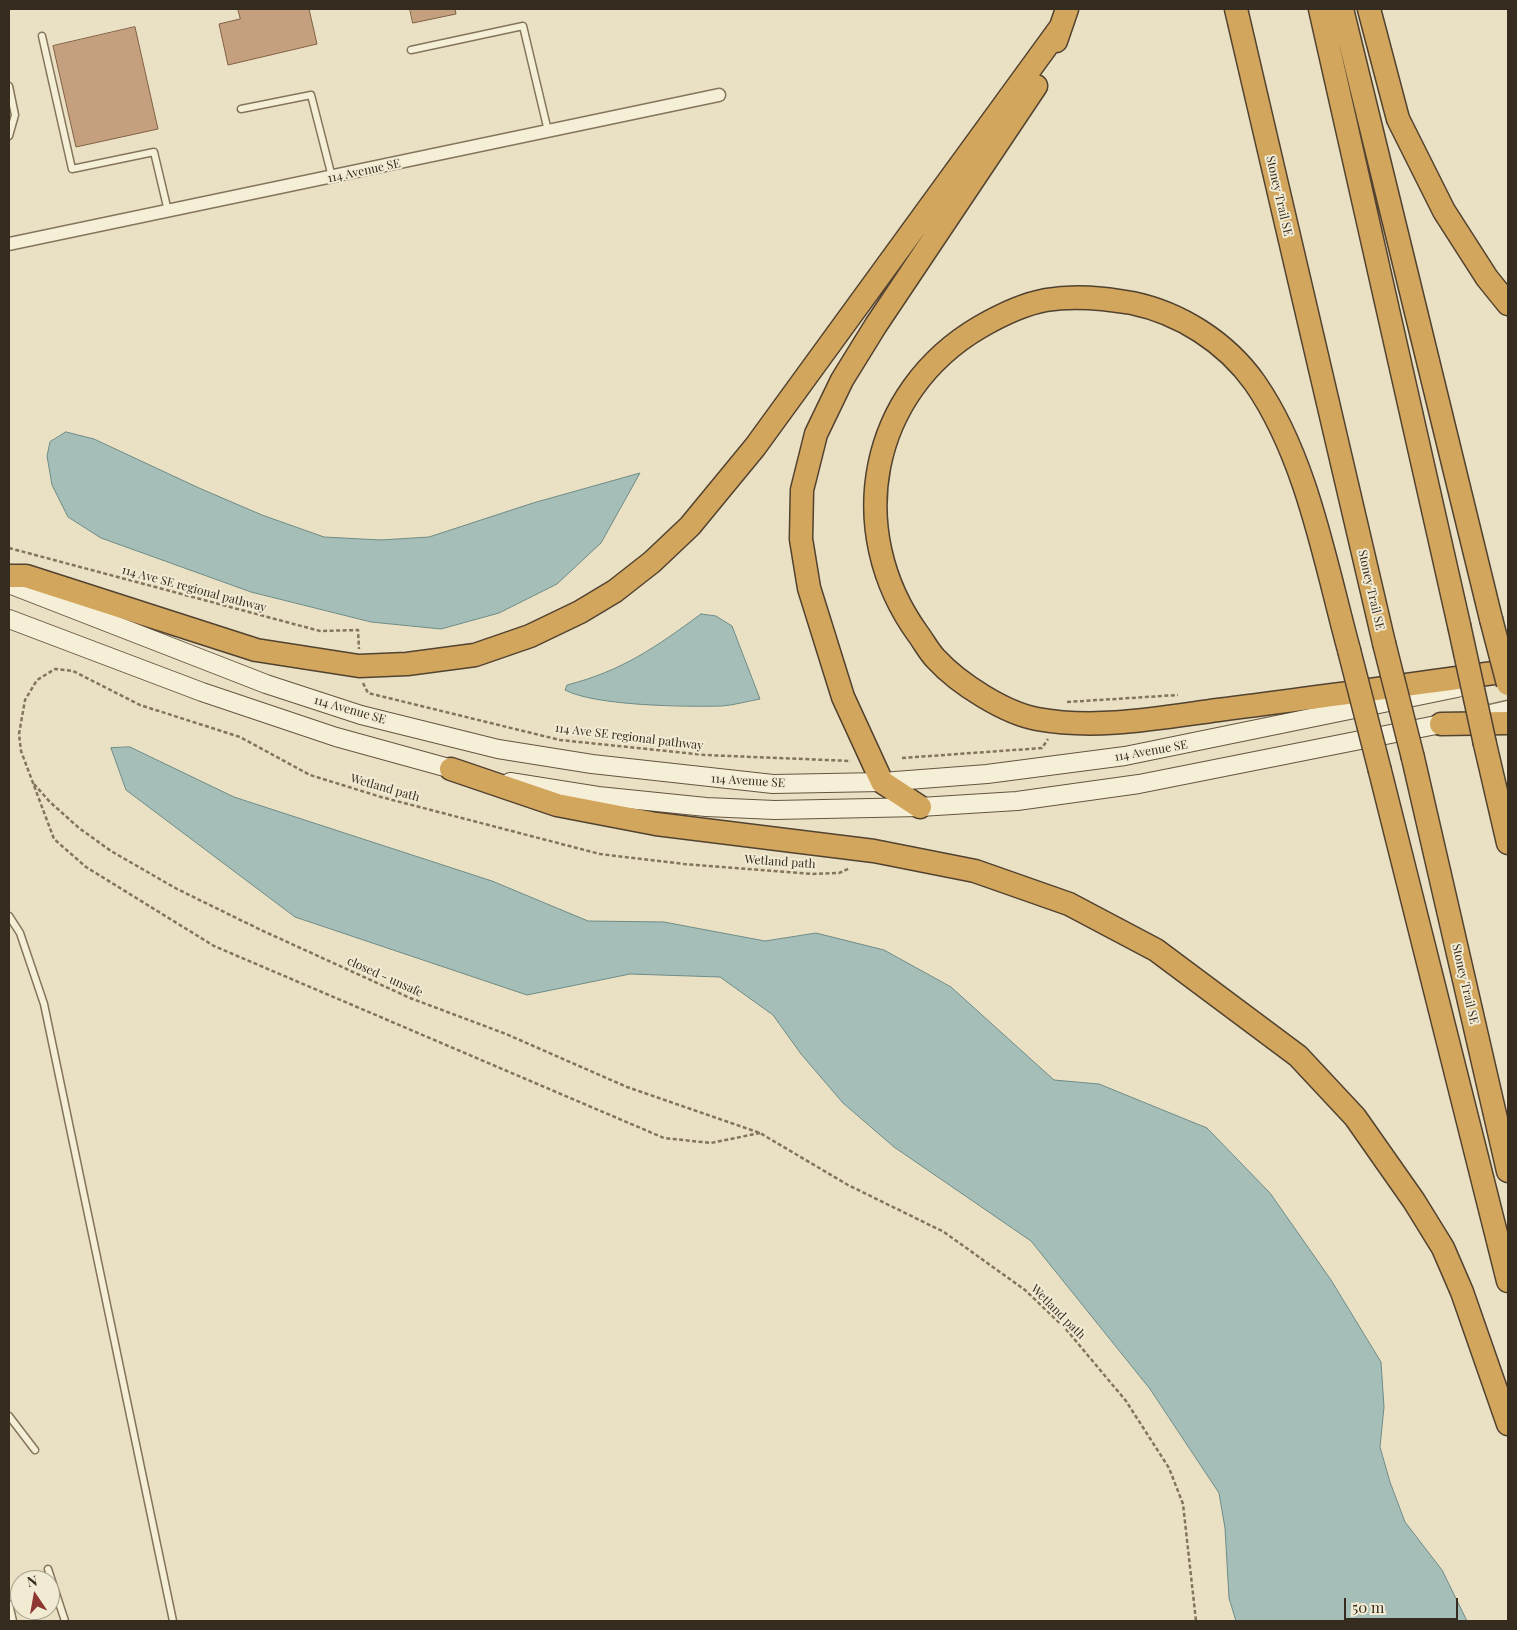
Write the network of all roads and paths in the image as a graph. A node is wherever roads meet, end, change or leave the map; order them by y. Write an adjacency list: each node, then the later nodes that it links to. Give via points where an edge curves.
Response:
1 (1236, 9): 40 (highway, Stoney Trail SE, bridge)
2 (1320, 9): 36 (highway, bridge)
3 (1342, 9): 25 (highway, bridge)
4 (1369, 9): 16 (highway, via 1398,119 1444,212)
5 (1064, 18): 18 (highway, via 829,346 731,476 690,526 652,562 615,591 580,612 530,636 475,655 408,664 360,666 256,650 26,576); 33 (highway, via 1047,70 842,380 816,434 802,490 801,539 809,588 843,697)
6 (42, 36): 14 (lane, via 72,168 154,152)
7 (411, 50): 11 (lane, via 523,26)
8 (9, 86): 12 (lane, via 15,115)
9 (720, 95): 11 (street, 114 Avenue SE)
10 (241, 109): 13 (lane, via 311,95)
11 (549, 132): 13 (street, 114 Avenue SE)
12 (9, 136)
13 (332, 178): 14 (street, 114 Avenue SE)
14 (168, 212): 15 (street, 114 Avenue SE)
15 (9, 244)
16 (1508, 304)
17 (9, 548): 21 (path, 114 Ave SE regional pathway, via 320,631 358,630)
18 (9, 576)
19 (9, 584): 33 (main road, 114 Avenue SE, via 266,684 361,715 498,749 592,764 764,784)
20 (9, 619): 32 (main road, via 211,695 336,737)
21 (359, 649)
22 (1508, 671): 41 (highway, bridge, via 1252,706 1093,724 1034,719 997,703 964,683 936,659 911,624 890,585 878,549 874,508 880,451 900,406 925,370 958,340 992,320 1043,300 1099,297 1154,308 1195,327 1227,352 1253,381 1285,433 1305,491 1349,650 1380,771)
23 (1508, 677): 33 (main road, 114 Avenue SE, via 1125,756 987,774)
24 (360, 678): 31 (path, 114 Ave SE regional pathway, via 368,693 560,740 705,755)
25 (1508, 684)
26 (1508, 709): 28 (street)
27 (1508, 723): 28 (highway)
28 (1441, 724): 35 (main road, via 1139,784 1017,801)
29 (1049, 738): 30 (path, via 1042,748)
30 (902, 758)
31 (851, 761)
32 (451, 769): 35 (main road, via 598,796 706,807 774,810); 43 (highway, via 575,809 656,824 874,850 975,871 1069,904 1156,950 1298,1056 1355,1117 1443,1248 1462,1292)
33 (882, 782): 35 (highway)
34 (33, 783): 37 (path, Wetland path, via 20,742 25,700 37,680 55,669 73,671 140,705 240,737 310,776 381,798 600,854 812,874 839,873 848,870); 39 (path, closed - unsafe, via 79,828 111,851 177,889 261,930 410,998 506,1034 628,1087); 39 (path, Wetland path, via 54,839 86,867 214,946 664,1138 711,1143)
35 (920, 807)
36 (1508, 843)
37 (854, 862)
38 (9, 916): 49 (lane, via 20,933 44,1004)
39 (760, 1133): 50 (path, Wetland path, via 848,1185 944,1232 1025,1290 1065,1328 1126,1401 1169,1468 1183,1504)
40 (1508, 1171)
41 (1508, 1281)
42 (9, 1416): 44 (lane)
43 (1508, 1424)
44 (35, 1450)
45 (48, 1569): 48 (lane)
46 (9, 1604): 47 (lane)
47 (13, 1621)
48 (65, 1621)
49 (173, 1621)
50 (1196, 1621)

